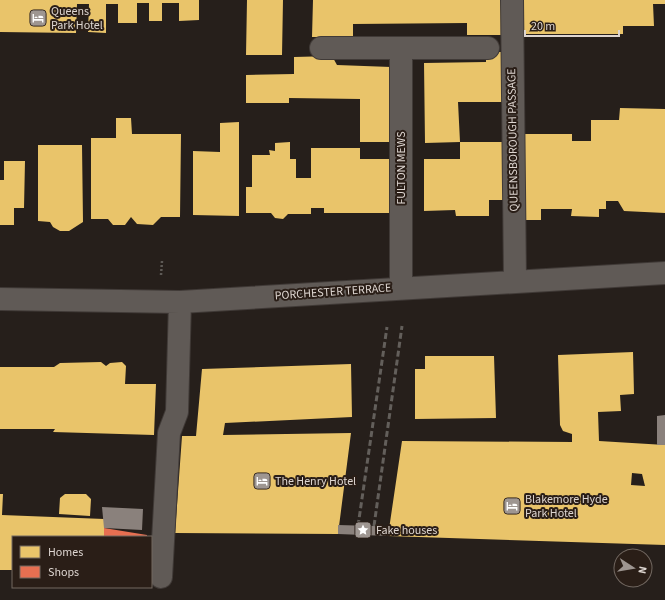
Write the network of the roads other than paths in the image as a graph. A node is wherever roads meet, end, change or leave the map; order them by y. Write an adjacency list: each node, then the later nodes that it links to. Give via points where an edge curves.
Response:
1 (512, 0): 6 (street, QUEENSBOROUGH PASSAGE)
2 (321, 48): 3 (street)
3 (401, 48): 4 (street); 7 (street, FULTON MEWS)
4 (488, 48)
5 (665, 272): 6 (street, PORCHESTER TERRACE)
6 (515, 281): 7 (street, PORCHESTER TERRACE)
7 (401, 288): 9 (street, PORCHESTER TERRACE)
8 (0, 299): 9 (street, PORCHESTER TERRACE)
9 (180, 302): 10 (street, via 177,412 169,433)
10 (161, 576)

